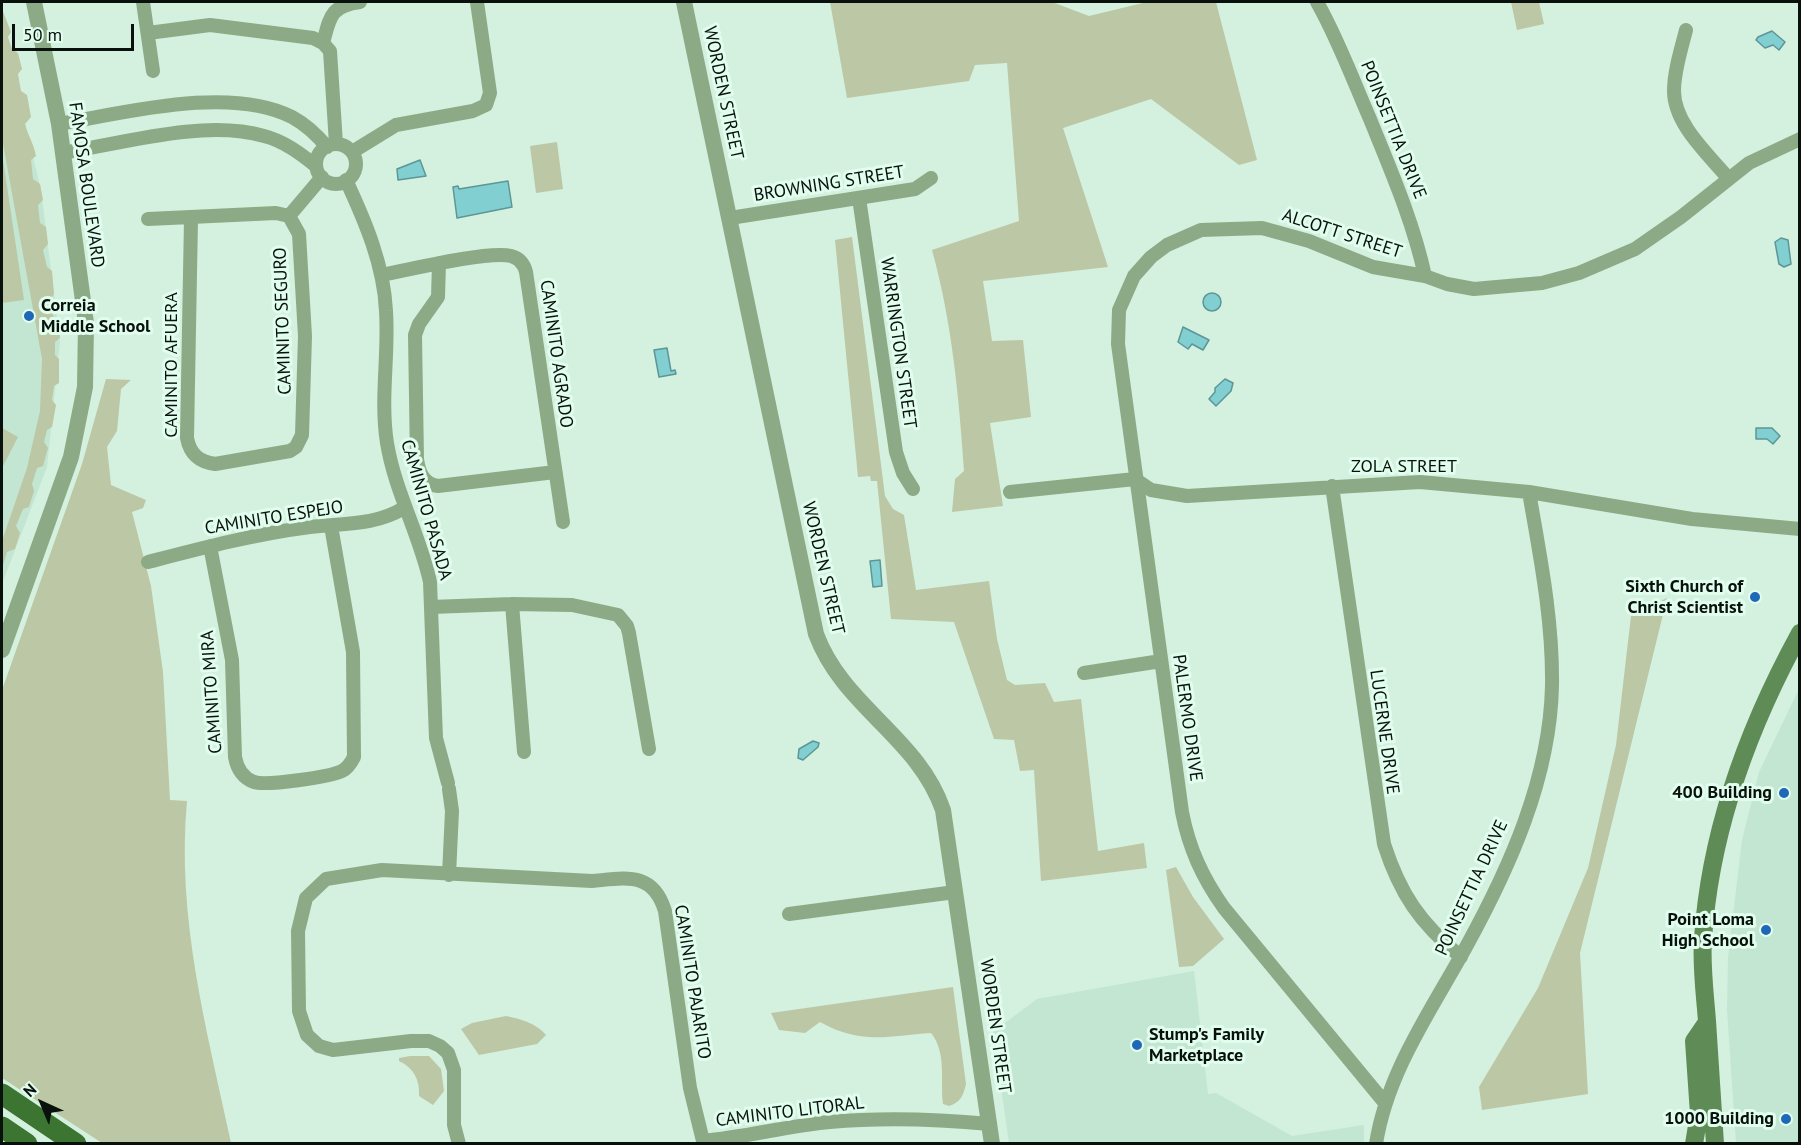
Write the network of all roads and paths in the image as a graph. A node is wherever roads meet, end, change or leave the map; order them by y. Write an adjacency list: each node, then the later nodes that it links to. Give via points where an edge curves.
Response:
1 (34, 2): 11 (street, FAMOSA BOULEVARD)
2 (143, 2): 8 (street)
3 (360, 2): 9 (street, via 335,10)
4 (477, 2): 14 (street, via 489,93 486,105 473,111 396,125)
5 (684, 2): 22 (street, WORDEN STREET)
6 (1317, 2): 28 (street, POINSETTIA DRIVE, via 1397,185)
7 (1686, 30): 18 (street, via 1674,83 1676,105 1688,128)
8 (148, 33): 9 (street, via 210,25 313,38); 10 (street)
9 (323, 43): 13 (street, via 331,55)
10 (153, 71)
11 (59, 124): 13 (street, via 182,104 230,103 290,116); 15 (street, FAMOSA BOULEVARD)
12 (1800, 139): 18 (street, ALCOTT STREET, via 1770,150)
13 (331, 145): 14 (street); 16 (street, via 319,153)
14 (352, 152): 19 (street, via 356,164)
15 (63, 153): 16 (street, via 213,130 265,136 299,153); 45 (street, FAMOSA BOULEVARD, via 86,323 85,387 71,457)
16 (319, 172): 19 (street, via 334,183); 21 (street)
17 (931, 178): 20 (street, BROWNING STREET, via 917,188)
18 (1728, 178): 28 (street, ALCOTT STREET, via 1642,245 1579,273 1542,283 1495,288 1456,286)
19 (346, 180): 26 (street, CAMINITO PASADA)
20 (859, 198): 22 (street, BROWNING STREET); 33 (street, WARRINGTON STREET, via 896,452)
21 (289, 216): 24 (street, via 276,213); 29 (street, CAMINITO SEGURO, via 299,234 305,336)
22 (730, 218): 51 (street, WORDEN STREET, via 816,634 845,687 912,754 932,782 946,820)
23 (148, 219): 24 (street)
24 (191, 219): 29 (street, CAMINITO AFUERA, via 187,438 191,451 200,460 215,464 284,453 296,447)
25 (439, 263): 26 (street, CAMINITO AGRADO); 30 (street, CAMINITO AGRADO, via 502,255 514,257 525,268); 30 (street, via 438,297 415,335 417,459 422,477 438,486)
26 (382, 275): 36 (street, CAMINITO PASADA, via 386,310 385,425)
27 (1134, 276): 28 (street, ALCOTT STREET, via 1167,245 1201,230 1232,227 1282,232 1372,267); 31 (street, PALERMO DRIVE, via 1119,310 1118,344)
28 (1425, 276)
29 (303, 429)
30 (555, 472): 37 (street, CAMINITO AGRADO)
31 (1135, 479): 32 (street, ZOLA STREET, via 1151,490 1187,496); 34 (street); 46 (street, PALERMO DRIVE)
32 (1332, 486): 35 (street, ZOLA STREET, via 1420,482); 53 (street, LUCERNE DRIVE, via 1384,844 1394,875 1420,920)
33 (913, 489)
34 (1010, 492)
35 (1529, 492): 39 (street, ZOLA STREET, via 1692,519); 53 (street, POINSETTIA DRIVE, via 1549,620 1552,686 1548,731 1527,813 1501,879)
36 (404, 508): 38 (street, CAMINITO ESPEJO, via 376,522); 43 (street, CAMINITO PASADA, via 427,569)
37 (563, 522)
38 (331, 526): 40 (street, CAMINITO ESPEJO); 40 (street, CAMINITO MIRA, via 353,652 354,757 348,767 336,773 265,784 251,781 240,771 235,757 232,660)
39 (1800, 529)
40 (210, 546): 41 (street, CAMINITO ESPEJO)
41 (148, 562)
42 (512, 604): 43 (street); 48 (street, via 572,605 611,612 623,620 629,633); 49 (street)
43 (431, 608): 50 (street, CAMINITO PASADA, via 436,738 452,811)
44 (1800, 633): 54 (main road, via 1758,716 1723,816 1703,940)
45 (2, 651)
46 (1161, 661): 47 (street); 56 (street, PALERMO DRIVE, via 1182,812 1196,862 1224,908)
47 (1084, 673)
48 (649, 749)
49 (524, 752)
50 (449, 875): 59 (street, CAMINITO PAJARITO, via 636,879 655,890 665,911); 62 (street, CAMINITO PAJARITO, via 382,870 333,877 315,888 306,898 298,931 299,1011 307,1035 326,1049 411,1041 429,1041 440,1046 448,1053 454,1070 454,1125)
51 (955, 892): 52 (street); 57 (street, WORDEN STREET)
52 (789, 914)
53 (1461, 957): 56 (street, POINSETTIA DRIVE)
54 (1707, 1022): 65 (main road, via 1694,1041 1699,1114); 66 (main road)
55 (2, 1094): 61 (main road)
56 (1385, 1103): 64 (street, POINSETTIA DRIVE)
57 (990, 1124): 59 (street, CAMINITO LITORAL, via 926,1119 849,1120); 63 (street, WORDEN STREET)
58 (2, 1127): 60 (main road)
59 (701, 1142)
60 (27, 1143)
61 (76, 1143)
62 (459, 1143)
63 (992, 1143)
64 (1376, 1143)
65 (1694, 1143)
66 (1715, 1143)

